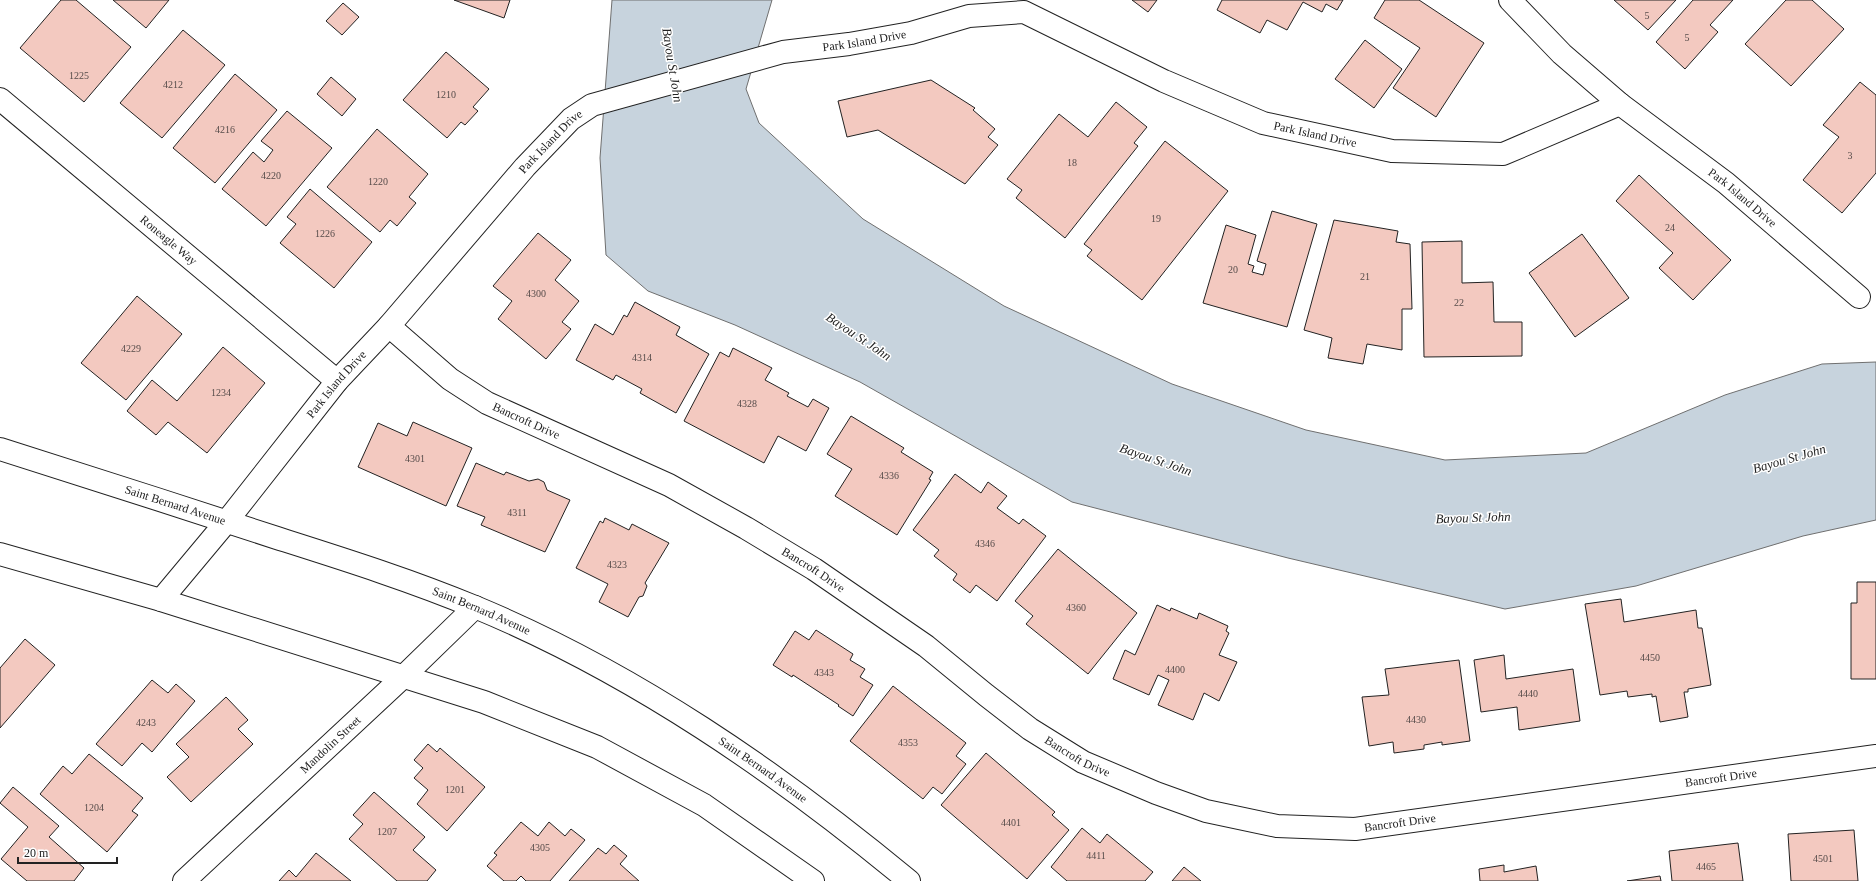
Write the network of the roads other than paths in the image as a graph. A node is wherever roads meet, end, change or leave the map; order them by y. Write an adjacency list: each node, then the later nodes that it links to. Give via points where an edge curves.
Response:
1 (1510, 0): 4 (street, Park Island Drive, via 1562,54)
2 (1025, 6): 4 (street, Park Island Drive, via 1164,81 1263,123 1392,150 1503,154); 6 (street, Park Island Drive, via 969,16 903,34 783,52 592,105 571,119 525,168)
3 (0, 99): 7 (street, Roneagle Way)
4 (1620, 104): 5 (street, Park Island Drive, via 1726,183)
5 (1859, 297)
6 (390, 326): 7 (street, Park Island Drive); 14 (street, Bancroft Drive, via 450,379 487,403 669,485 814,569 926,646 1030,729 1083,762 1206,811 1277,826 1355,829)
7 (337, 381): 9 (street, Park Island Drive)
8 (0, 449): 9 (street, Saint Bernard Avenue)
9 (227, 521): 11 (street, Park Island Drive); 12 (street, Saint Bernard Avenue, via 378,570)
10 (0, 554): 11 (street)
11 (161, 600): 13 (street)
12 (475, 607): 13 (street, Mandolin Street); 17 (street, Saint Bernard Avenue, via 564,648 670,707 770,773)
13 (403, 677): 15 (street, Mandolin Street); 16 (street, via 484,702 597,747 704,805)
14 (1876, 756)
15 (184, 881)
16 (813, 881)
17 (909, 881)

